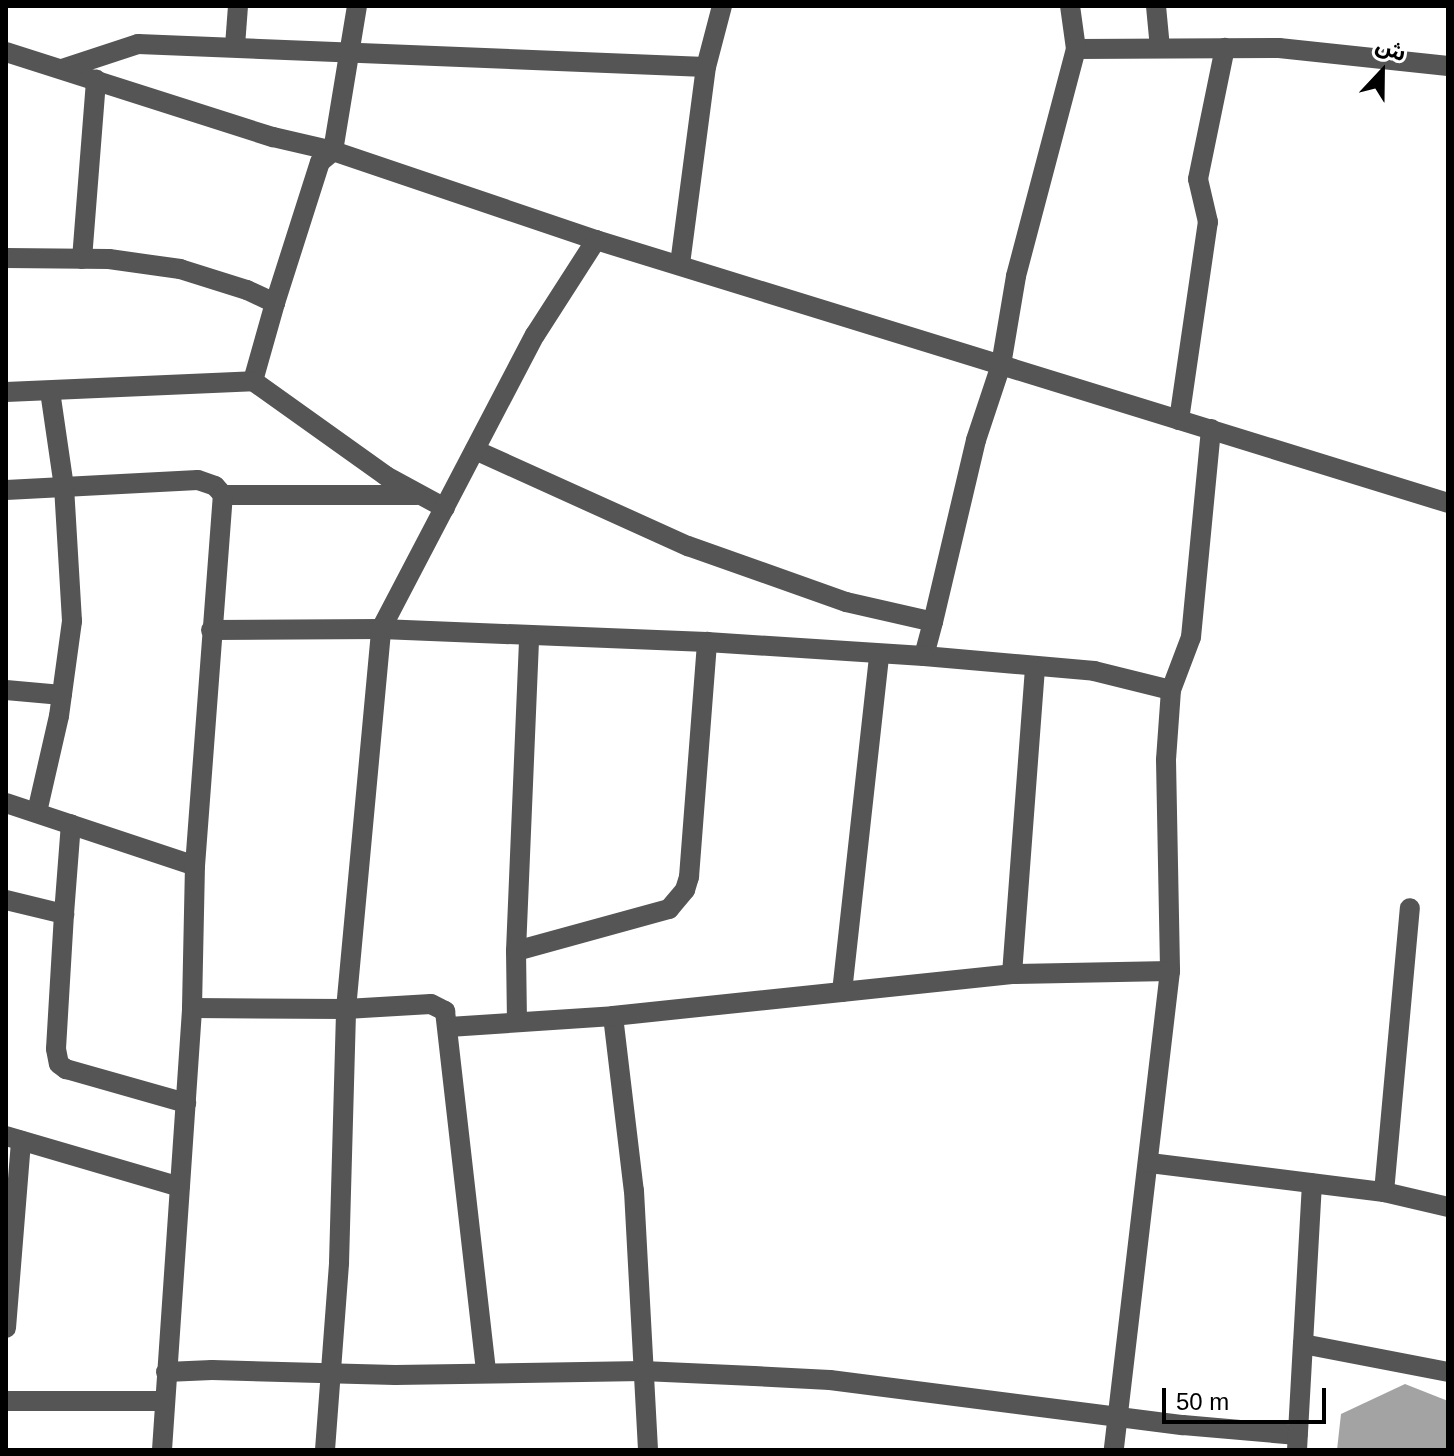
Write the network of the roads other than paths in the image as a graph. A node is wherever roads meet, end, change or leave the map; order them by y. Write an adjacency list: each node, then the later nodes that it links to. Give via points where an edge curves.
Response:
1 (238, 6): 6 (street)
2 (357, 6): 11 (street)
3 (722, 6): 13 (street)
4 (1070, 6): 9 (street)
5 (1156, 6): 7 (street)
6 (235, 46): 11 (street); 14 (street, via 138,44)
7 (1160, 48): 8 (street); 9 (street)
8 (1225, 48): 12 (street, via 1302,50); 26 (street, via 1198,179 1208,222)
9 (1076, 49): 22 (street, via 1016,276)
10 (6, 52): 14 (street)
11 (347, 53): 13 (street); 16 (street)
12 (1448, 66)
13 (706, 67): 20 (street)
14 (62, 69): 15 (street)
15 (96, 80): 16 (street); 19 (street)
16 (333, 151): 17 (street); 21 (street, via 320,162)
17 (596, 240): 20 (street); 28 (street, via 535,335)
18 (6, 258): 19 (street)
19 (82, 259): 21 (street, via 180,269)
20 (680, 264): 22 (street)
21 (275, 303): 23 (street)
22 (1001, 365): 26 (street); 35 (street, via 976,440)
23 (253, 381): 24 (street); 32 (street)
24 (50, 391): 25 (street); 29 (street)
25 (6, 392)
26 (1179, 420): 27 (street)
27 (1211, 429): 33 (street); 44 (street, via 1191,637)
28 (475, 450): 34 (street); 35 (street, via 688,546 846,602)
29 (64, 487): 30 (street); 31 (street, via 198,480); 45 (street, via 72,621)
30 (6, 490)
31 (223, 495): 32 (street); 37 (street)
32 (417, 495): 34 (street)
33 (1448, 503)
34 (445, 508): 36 (street)
35 (933, 622): 41 (street)
36 (381, 629): 37 (street); 38 (street); 58 (street)
37 (211, 630): 49 (street)
38 (529, 635): 39 (street); 53 (street)
39 (707, 642): 40 (street); 53 (street, via 685,890 669,909)
40 (879, 656): 41 (street); 56 (street)
41 (924, 656): 42 (street)
42 (1035, 669): 44 (street, via 1094,671); 55 (street)
43 (6, 690): 45 (street)
44 (1171, 690): 54 (street, via 1166,760)
45 (62, 695): 47 (street)
46 (6, 803): 47 (street)
47 (37, 812): 48 (street)
48 (71, 824): 49 (street); 52 (street)
49 (195, 866): 57 (street)
50 (6, 900): 52 (street)
51 (1410, 908): 67 (street)
52 (64, 914): 62 (street, via 59,1064)
53 (516, 951): 60 (street)
54 (1170, 971): 55 (street); 64 (street)
55 (1012, 974): 56 (street)
56 (842, 992): 59 (street)
57 (192, 1008): 58 (street); 62 (street)
58 (346, 1009): 61 (street, via 431,1004 445,1011); 75 (street)
59 (613, 1016): 60 (street); 71 (street, via 629,1139)
60 (517, 1022): 61 (street)
61 (449, 1027): 74 (street)
62 (186, 1103): 66 (street)
63 (13, 1138): 66 (street); 69 (street)
64 (1150, 1163): 65 (street); 78 (street)
65 (1312, 1183): 67 (street); 70 (street)
66 (180, 1187): 72 (street)
67 (1384, 1192): 68 (street)
68 (1448, 1207)
69 (6, 1328)
70 (1303, 1344): 73 (street); 79 (street)
71 (643, 1371): 74 (street); 78 (street, via 830,1380); 82 (street)
72 (166, 1372): 75 (street); 77 (street)
73 (1448, 1372)
74 (486, 1373): 75 (street)
75 (331, 1374): 81 (street)
76 (6, 1401): 77 (street)
77 (164, 1401): 80 (street)
78 (1119, 1416): 79 (street); 83 (street)
79 (1297, 1442)
80 (162, 1450)
81 (325, 1450)
82 (648, 1450)
83 (1114, 1450)

